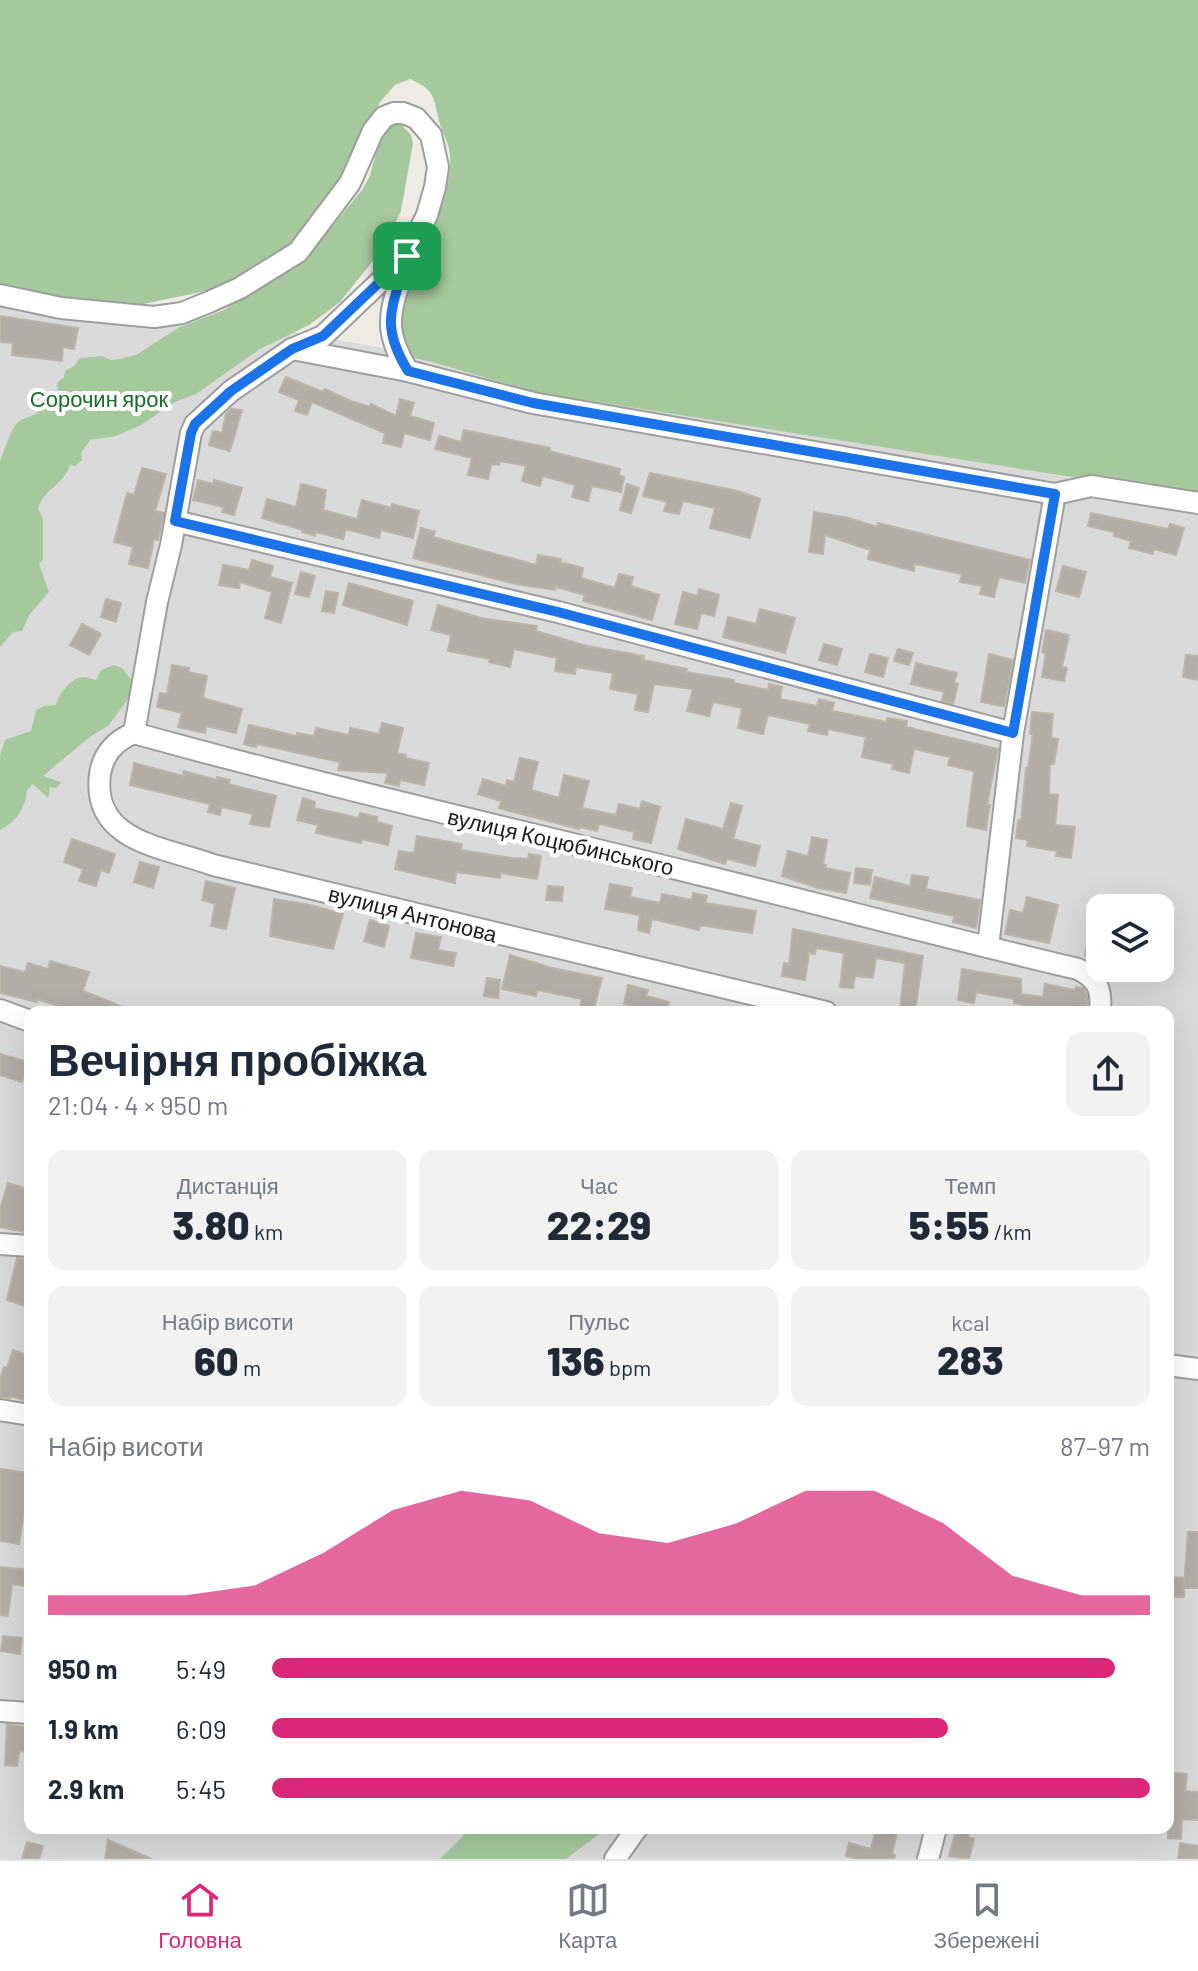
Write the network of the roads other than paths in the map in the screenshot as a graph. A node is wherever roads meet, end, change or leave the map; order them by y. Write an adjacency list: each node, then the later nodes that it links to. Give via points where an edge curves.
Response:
1 (407, 256): 2 (street, via 427,215 438,167 425,127 416,118 394,113 373,131 350,183 298,252 240,288 182,313 154,317 61,308); 3 (street, via 323,336); 4 (street, via 391,319 393,346)
2 (0, 295)
3 (292, 349): 4 (street); 7 (street, via 231,391 195,424)
4 (408, 371): 5 (street, via 533,403)
5 (1055, 494): 6 (street, via 1091,486); 9 (street)
6 (1198, 503)
7 (175, 521): 8 (street); 9 (street, via 573,616)
8 (134, 733): 10 (street, вулиця Коцюбинського); 11 (street, вулиця Антонова, via 105,757 100,783 108,814 135,840 213,865)
9 (1013, 733): 10 (street)
10 (988, 947): 12 (street, вулиця Коцюбинського, via 1078,969 1101,991)
11 (801, 1006)
12 (1100, 1006)
13 (0, 1010): 14 (street)
14 (24, 1019)
15 (0, 1244): 16 (street)
16 (24, 1246)
17 (1174, 1366): 18 (street)
18 (1198, 1369)
19 (0, 1410): 20 (street)
20 (24, 1414)
21 (0, 1711): 22 (street)
22 (24, 1713)
23 (633, 1834): 25 (street)
24 (934, 1834): 26 (street)
25 (615, 1859)
26 (928, 1859)

